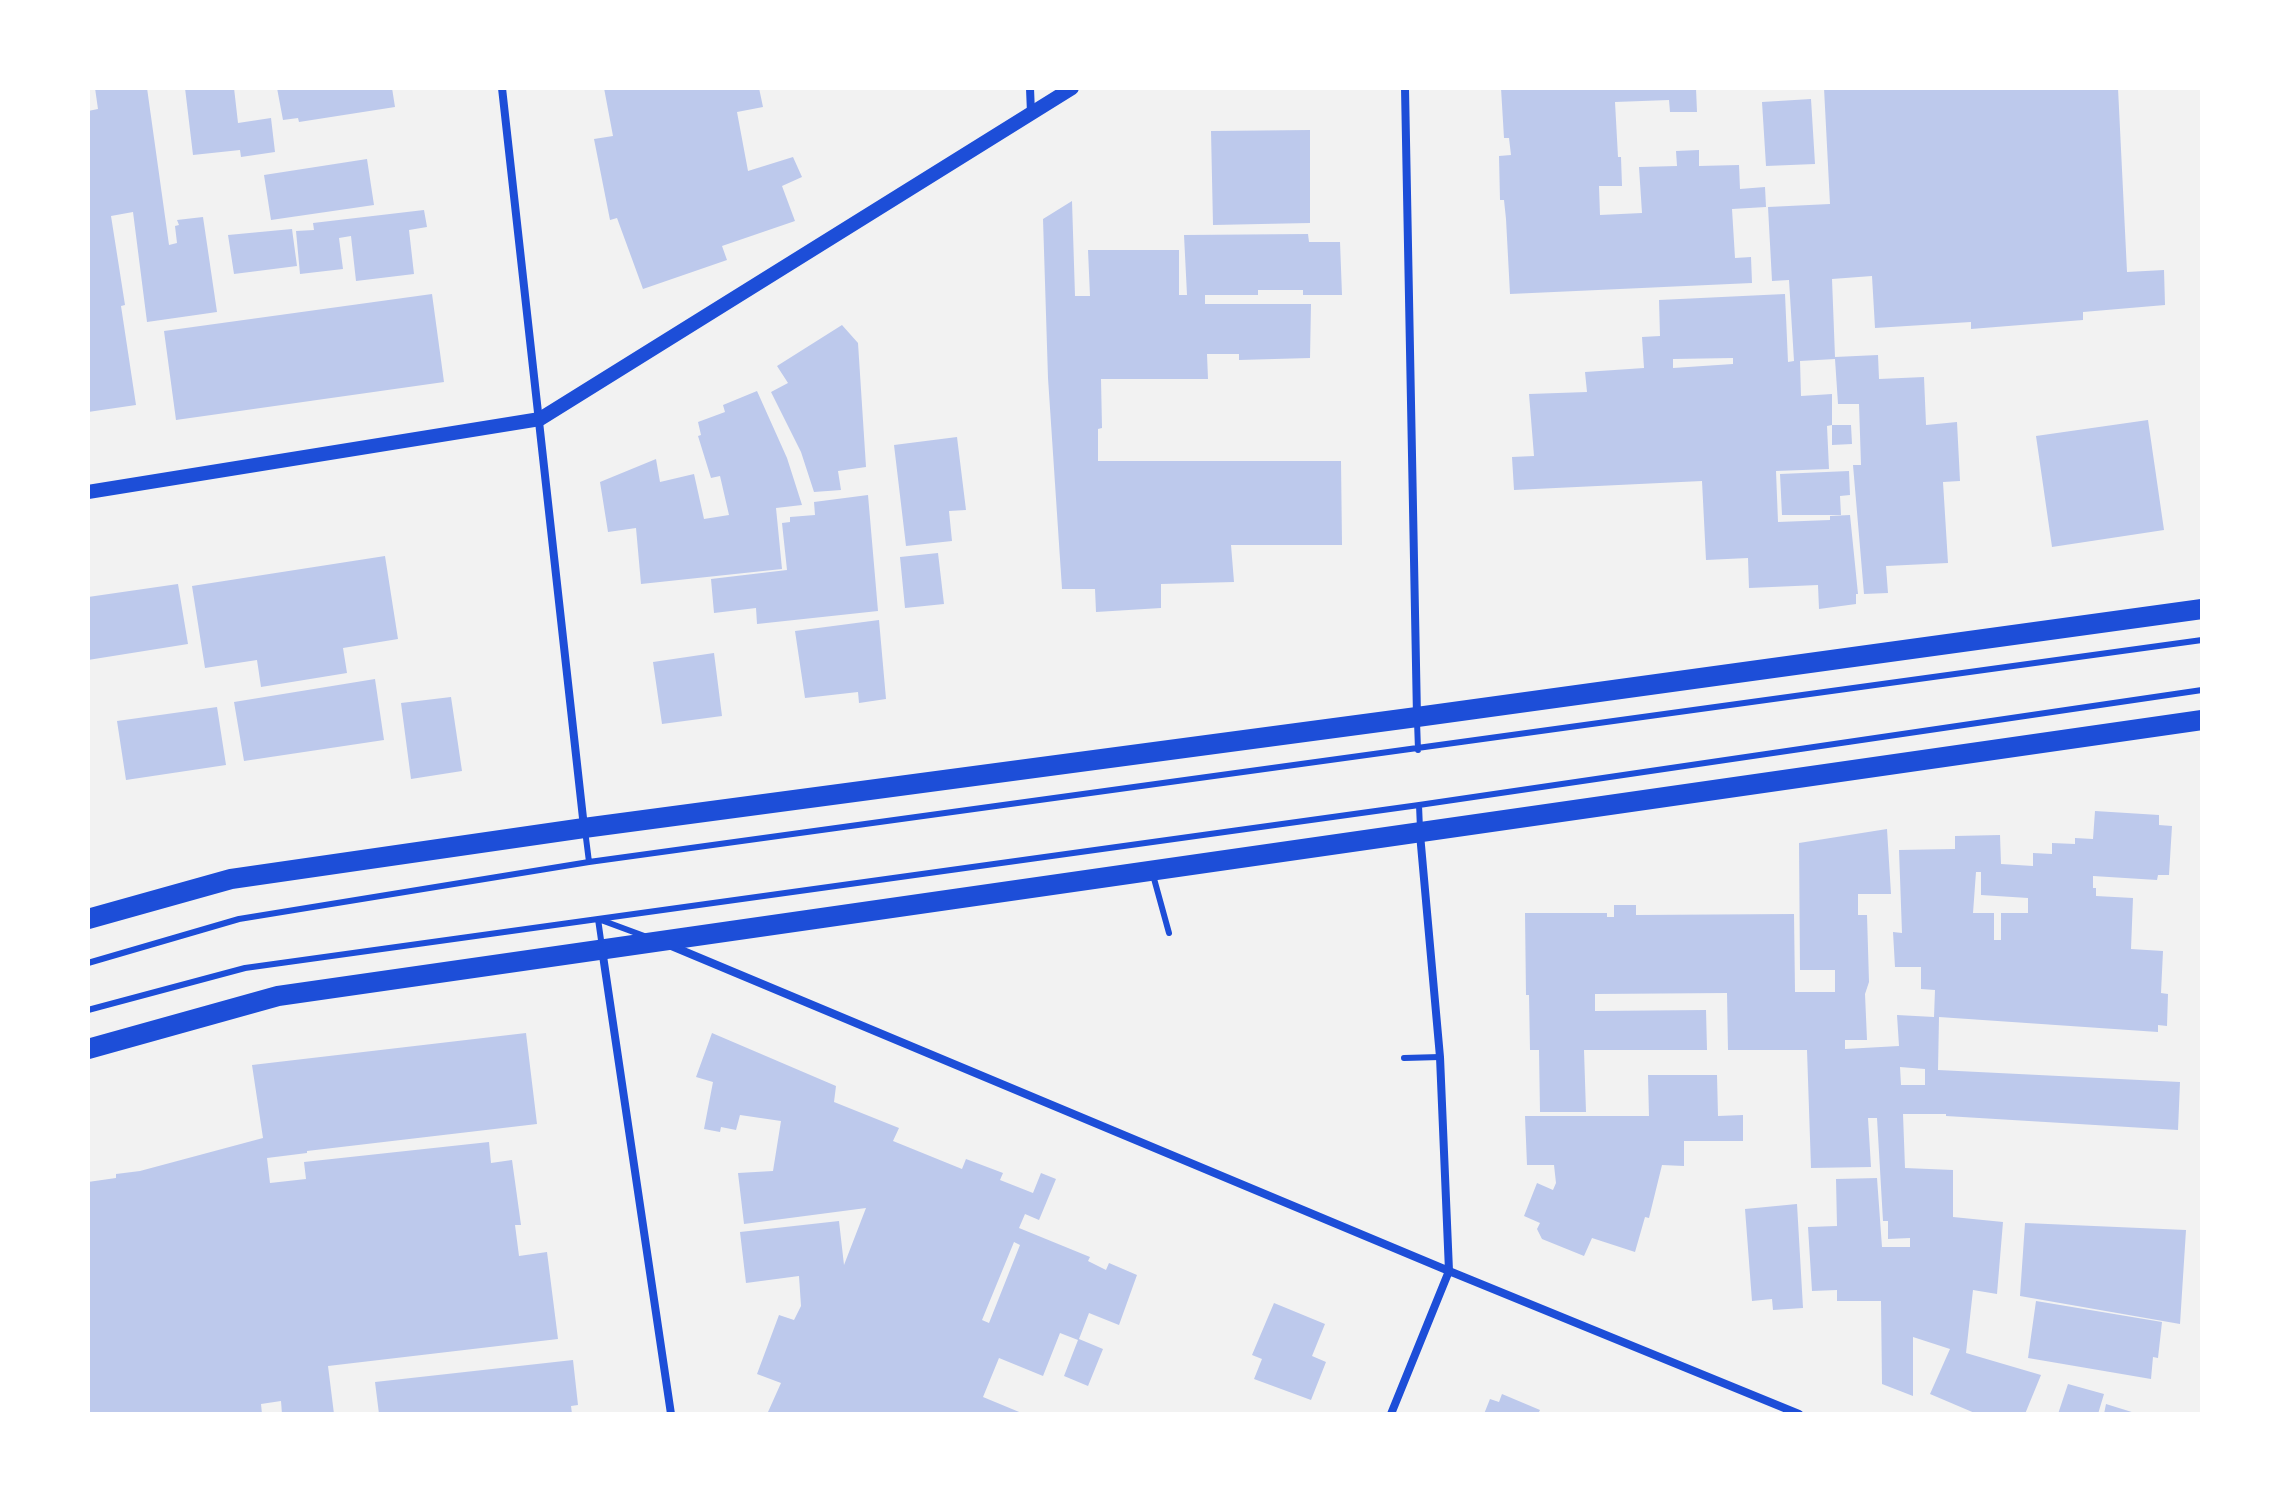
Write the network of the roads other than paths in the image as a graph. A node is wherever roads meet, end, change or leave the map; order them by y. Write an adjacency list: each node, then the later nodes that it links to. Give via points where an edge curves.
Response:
1 (502, 88): 6 (street)
2 (1030, 88): 5 (street)
3 (1072, 88): 5 (street)
4 (1405, 88): 11 (street)
5 (1031, 113): 6 (street)
6 (540, 419): 7 (street); 15 (street)
7 (88, 492)
8 (2202, 609): 11 (main road)
9 (2202, 640): 13 (lane)
10 (2202, 690): 14 (lane)
11 (1417, 717): 13 (lane); 15 (main road)
12 (2202, 720): 16 (main road)
13 (1418, 750): 17 (lane)
14 (1419, 805): 16 (lane); 20 (lane)
15 (584, 828): 17 (lane); 19 (main road, via 231,879)
16 (1420, 834): 18 (main road); 27 (street)
17 (589, 862): 24 (lane, via 239,919)
18 (1152, 872): 21 (lane); 22 (main road)
19 (88, 919)
20 (598, 919): 22 (lane); 23 (lane); 25 (lane, via 245,968)
21 (1169, 933)
22 (663, 942): 23 (main road); 29 (street)
23 (602, 948): 26 (main road, via 278,996); 30 (street)
24 (88, 963)
25 (88, 1010)
26 (88, 1049)
27 (1440, 1057): 28 (lane); 29 (street)
28 (1404, 1058)
29 (1449, 1271): 31 (street); 32 (street)
30 (671, 1414)
31 (1391, 1414)
32 (1799, 1414)

